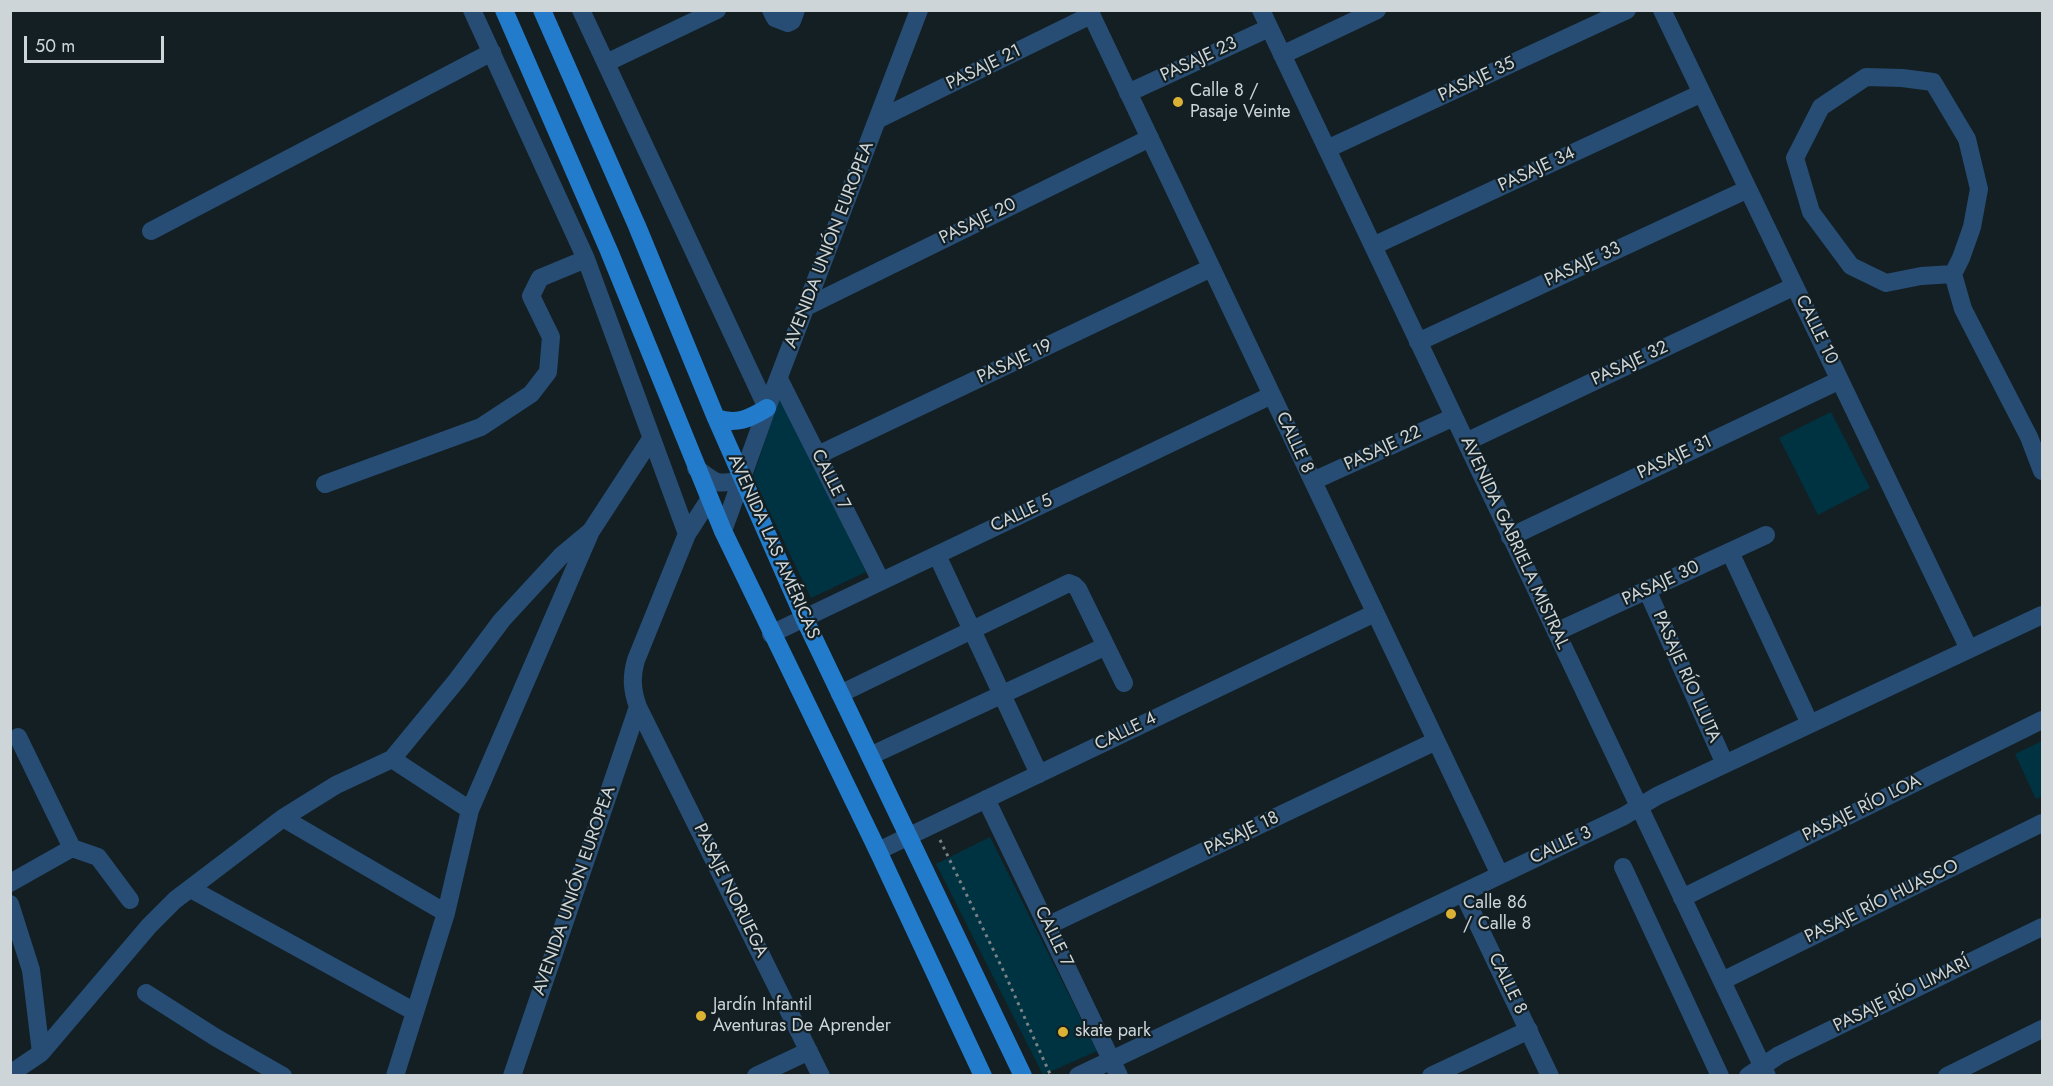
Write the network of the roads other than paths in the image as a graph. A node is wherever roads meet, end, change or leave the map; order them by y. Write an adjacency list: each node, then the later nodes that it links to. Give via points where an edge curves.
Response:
1 (472, 10): 15 (street)
2 (504, 10): 41 (main road, AVENIDA LAS AMÉRICAS, via 600,231)
3 (542, 10): 37 (main road, AVENIDA LAS AMÉRICAS)
4 (581, 10): 17 (street)
5 (717, 10): 17 (street)
6 (771, 10): 7 (street, via 775,18 788,23)
7 (796, 10)
8 (919, 10): 20 (street, AVENIDA UNIÓN EUROPEA)
9 (1261, 10): 14 (street, AVENIDA GABRIELA MISTRAL)
10 (1377, 10): 16 (street)
11 (1627, 10): 22 (street, PASAJE 35)
12 (1662, 10): 19 (street, CALLE 10)
13 (1090, 13): 18 (street, CALLE 8); 20 (street, PASAJE 21)
14 (1269, 28): 16 (street, AVENIDA GABRIELA MISTRAL); 18 (street, PASAJE 23)
15 (492, 52): 24 (street); 26 (street)
16 (1282, 55): 22 (street, AVENIDA GABRIELA MISTRAL)
17 (606, 63): 35 (street)
18 (1128, 93): 21 (street, CALLE 8)
19 (1702, 93): 23 (street, CALLE 10); 25 (street, PASAJE 34)
20 (877, 120): 30 (street, AVENIDA UNIÓN EUROPEA)
21 (1150, 138): 27 (street, CALLE 8); 30 (street, PASAJE 20)
22 (1327, 149): 25 (street, AVENIDA GABRIELA MISTRAL)
23 (1748, 189): 29 (street, CALLE 10); 31 (street, PASAJE 33)
24 (151, 231)
25 (1373, 246): 31 (street, AVENIDA GABRIELA MISTRAL)
26 (586, 259): 38 (street); 45 (street, via 540,278 531,296 551,337 548,372 531,394 481,427)
27 (1211, 268): 34 (street, CALLE 8); 40 (street, PASAJE 19)
28 (1953, 274): 28 (street, via 1972,227 1979,189 1967,139 1933,82 1866,77 1821,107 1795,158 1811,212 1851,266 1886,283); 42 (street, via 1963,309)
29 (1795, 286): 33 (street, CALLE 10); 39 (street, PASAJE 32)
30 (807, 307): 32 (street, AVENIDA UNIÓN EUROPEA)
31 (1418, 342): 36 (street, AVENIDA GABRIELA MISTRAL)
32 (779, 379): 35 (street, AVENIDA UNIÓN EUROPEA); 40 (street, CALLE 7)
33 (1840, 380): 51 (street, PASAJE 31); 63 (street, CALLE 10)
34 (1272, 395): 44 (street, CALLE 8); 53 (street, CALLE 5)
35 (767, 408): 37 (main road, via 741,421); 43 (street, AVENIDA UNIÓN EUROPEA)
36 (1454, 417): 39 (street, AVENIDA GABRIELA MISTRAL); 44 (street, PASAJE 22)
37 (716, 418): 43 (main road, AVENIDA LAS AMÉRICAS)
38 (651, 439): 47 (street); 49 (street)
39 (1466, 442): 51 (street, AVENIDA GABRIELA MISTRAL)
40 (818, 455): 54 (street, CALLE 7)
41 (696, 468): 43 (street, via 721,484); 46 (main road, AVENIDA LAS AMÉRICAS)
42 (2043, 471)
43 (742, 480): 48 (street, AVENIDA UNIÓN EUROPEA); 58 (main road, AVENIDA LAS AMÉRICAS)
44 (1313, 482): 56 (street, CALLE 8)
45 (325, 484)
46 (709, 500): 48 (main road, AVENIDA LAS AMÉRICAS); 49 (street)
47 (591, 531): 73 (street, via 561,556 502,620); 78 (street)
48 (723, 531): 61 (main road, AVENIDA LAS AMÉRICAS)
49 (687, 534): 67 (street, via 632,674)
50 (1766, 535): 52 (street, PASAJE 30)
51 (1510, 537): 60 (street, AVENIDA GABRIELA MISTRAL)
52 (1730, 552): 55 (street, PASAJE 30); 69 (street)
53 (937, 555): 54 (street, CALLE 5); 59 (street)
54 (881, 581): 58 (street, CALLE 5)
55 (1647, 590): 60 (street, PASAJE 30); 74 (street, PASAJE RÍO LLUTA)
56 (1375, 612): 71 (street, CALLE 8); 75 (street, CALLE 4)
57 (2043, 615): 63 (street, CALLE 3)
58 (804, 618): 61 (street, CALLE 5); 65 (main road, AVENIDA LAS AMÉRICAS)
59 (973, 630): 62 (street, via 1069,583 1078,589); 65 (street); 66 (street)
60 (1556, 632): 77 (street, AVENIDA GABRIELA MISTRAL)
61 (771, 634): 83 (main road, AVENIDA LAS AMÉRICAS)
62 (1106, 646): 64 (street); 66 (street)
63 (1969, 649): 69 (street, CALLE 3)
64 (1124, 683)
65 (840, 694): 72 (main road, AVENIDA LAS AMÉRICAS)
66 (1003, 694): 72 (street); 75 (street)
67 (638, 707): 100 (street, PASAJE NORUEGA); 107 (street, AVENIDA UNIÓN EUROPEA)
68 (2043, 720): 89 (street, PASAJE RÍO LOA)
69 (1810, 724): 74 (street, CALLE 3)
70 (18, 737): 82 (street)
71 (1436, 741): 85 (street, CALLE 8); 93 (street, PASAJE 18)
72 (870, 756): 81 (main road, AVENIDA LAS AMÉRICAS)
73 (393, 759): 78 (street); 79 (street, via 336,785)
74 (1725, 764): 77 (street, CALLE 3)
75 (1039, 774): 76 (street, CALLE 4)
76 (986, 799): 81 (street, CALLE 4); 93 (street, CALLE 7)
77 (1639, 807): 85 (street, CALLE 3); 89 (street, AVENIDA GABRIELA MISTRAL)
78 (470, 810): 92 (street)
79 (283, 818): 87 (street); 92 (street)
80 (2043, 823): 95 (street, PASAJE RÍO HUASCO)
81 (908, 836): 83 (street, CALLE 4); 111 (main road, AVENIDA LAS AMÉRICAS)
82 (72, 848): 86 (street); 90 (street, via 98,857)
83 (878, 850): 110 (main road, AVENIDA LAS AMÉRICAS)
84 (1623, 867): 115 (street)
85 (1500, 875): 88 (street, CALLE 3)
86 (10, 883)
87 (191, 889): 97 (street); 101 (street, via 150,926)
88 (1463, 893): 99 (street, CALLE 8); 102 (street, CALLE 3)
89 (1682, 898): 95 (street, AVENIDA GABRIELA MISTRAL)
90 (130, 900)
91 (10, 904): 101 (street, via 31,970)
92 (446, 913): 97 (street)
93 (1047, 926): 102 (street, CALLE 7)
94 (2043, 927): 103 (street, PASAJE RÍO LIMARÍ, via 1779,1055)
95 (1722, 981): 103 (street, AVENIDA GABRIELA MISTRAL)
96 (146, 993): 105 (street)
97 (415, 1012): 106 (street)
98 (2043, 1029): 116 (street)
99 (1528, 1030): 113 (street); 114 (street, CALLE 8)
100 (809, 1051): 108 (street); 109 (street, PASAJE NORUEGA)
101 (41, 1053): 104 (street)
102 (1115, 1067): 112 (street, CALLE 3)
103 (1759, 1072)
104 (10, 1074)
105 (283, 1076)
106 (395, 1076)
107 (512, 1076)
108 (756, 1076)
109 (821, 1076)
110 (983, 1076)
111 (1023, 1076)
112 (1078, 1076)
113 (1431, 1076)
114 (1550, 1076)
115 (1720, 1076)
116 (1947, 1076)

